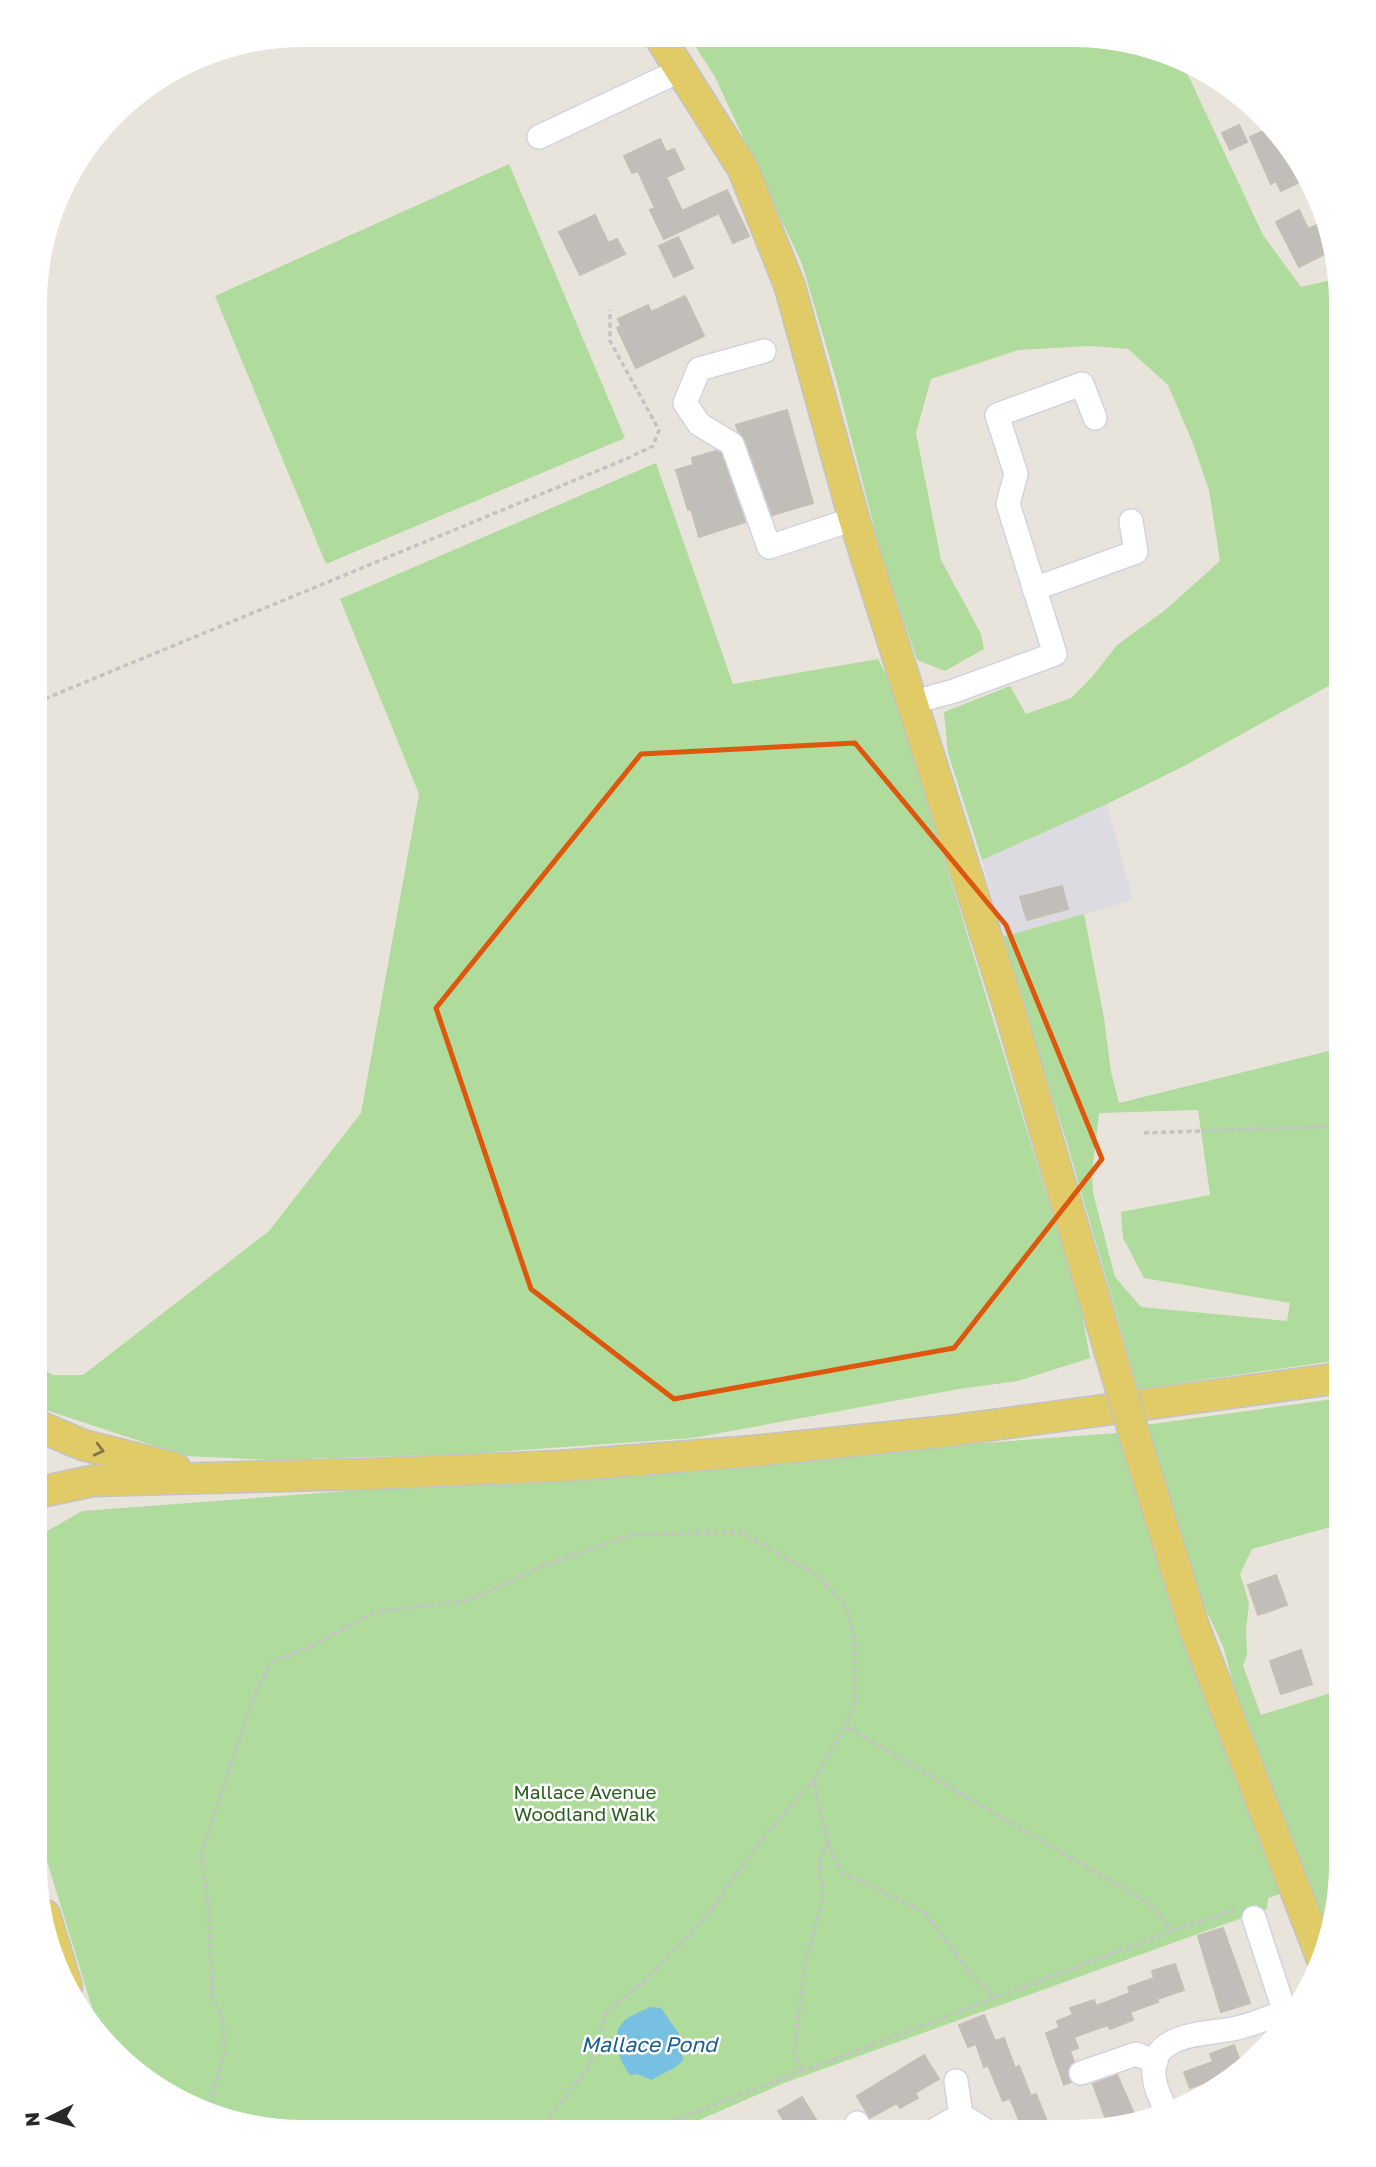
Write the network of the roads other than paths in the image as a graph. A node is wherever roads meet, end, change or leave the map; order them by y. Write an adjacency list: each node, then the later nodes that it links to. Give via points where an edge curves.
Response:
1 (666, 47): 2 (main road)
2 (681, 70): 3 (street); 6 (main road, via 743,169 790,287)
3 (539, 137)
4 (764, 351): 6 (street, via 699,369 685,403 699,424 732,444 769,547)
5 (1096, 418): 8 (street, via 1082,384 997,415 1016,474 1008,504)
6 (855, 519): 9 (main road)
7 (1130, 521): 8 (street, via 1136,552)
8 (1034, 589): 9 (street, via 1055,654)
9 (914, 702): 15 (main road, bridge, via 1194,1627)
10 (1329, 1379): 12 (main road, via 948,1431 753,1451 559,1466)
11 (47, 1430): 12 (main road, one-way to 12, via 83,1446)
12 (216, 1478): 13 (main road, via 92,1480)
13 (47, 1490)
14 (1249, 1912): 16 (street)
15 (1316, 1942)
16 (1283, 2009)
17 (1276, 2019): 18 (street, via 1181,2037 1170,2041)
18 (1156, 2062): 19 (street, via 1136,2054); 21 (street, via 1155,2081)
19 (1081, 2073)
20 (956, 2081): 22 (street)
21 (1163, 2103)
22 (961, 2115): 23 (street); 24 (street)
23 (952, 2120)
24 (969, 2120)

